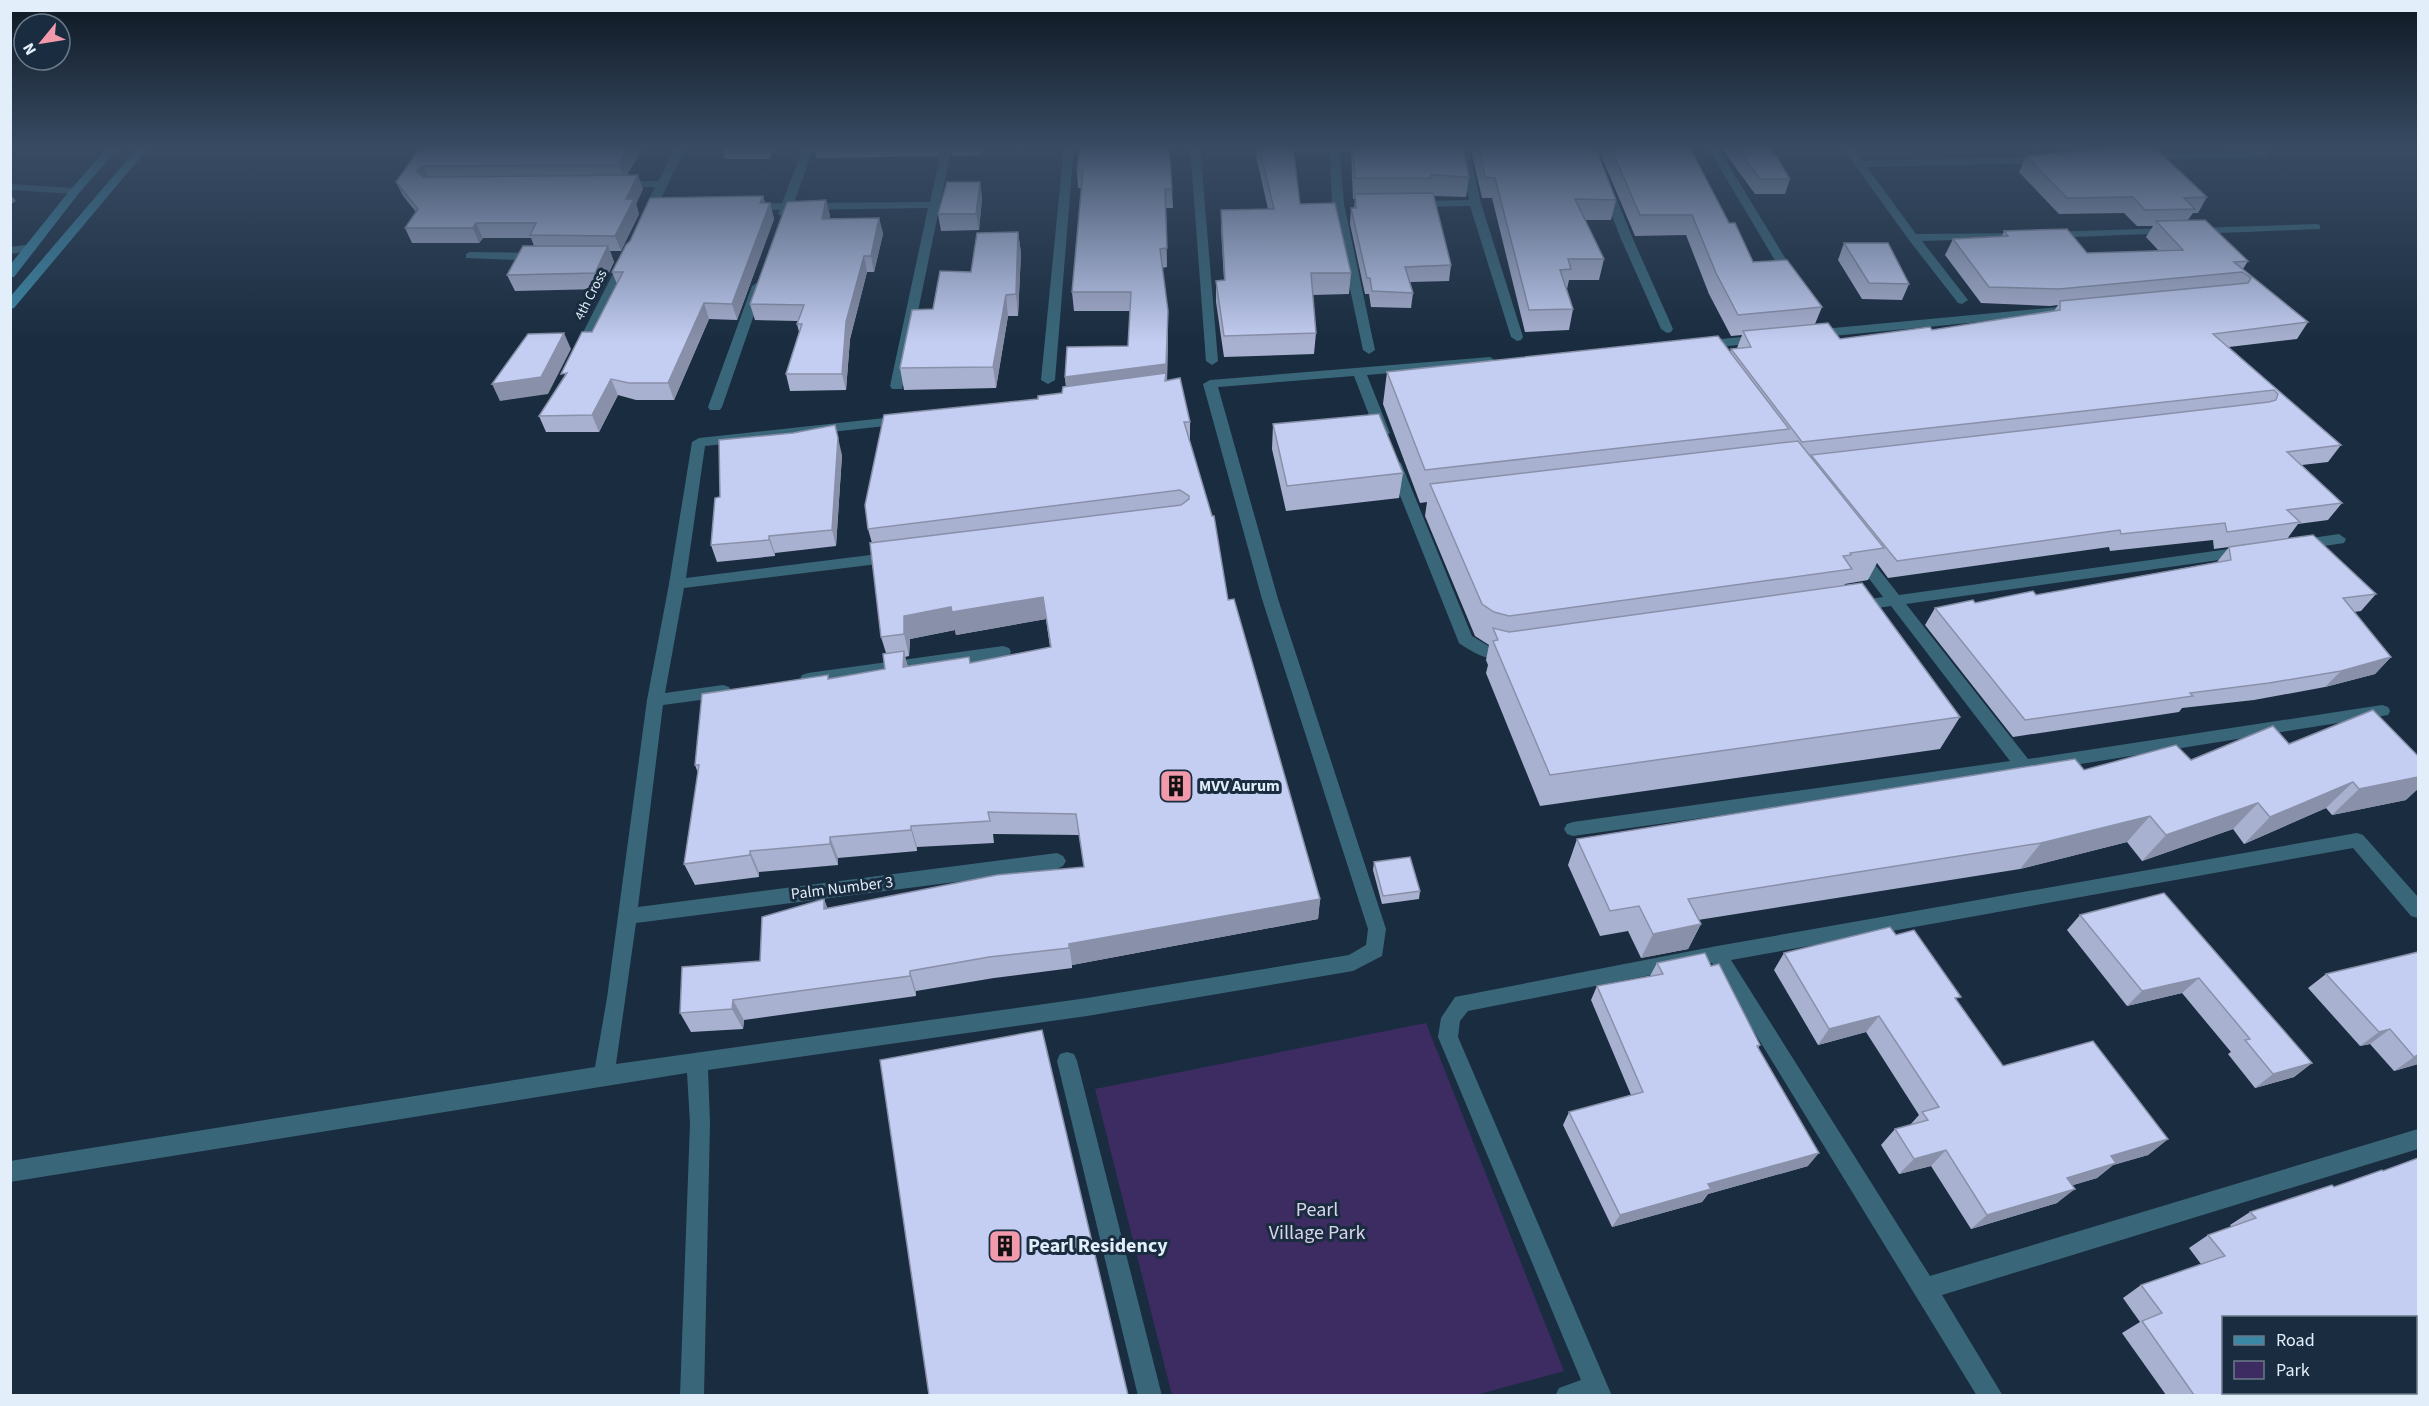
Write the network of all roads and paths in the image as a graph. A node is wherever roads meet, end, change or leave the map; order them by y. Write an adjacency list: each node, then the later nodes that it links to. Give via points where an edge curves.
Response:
1 (59, 212): 17 (main road)
2 (89, 212): 26 (main road)
3 (654, 212): 15 (street)
4 (784, 212): 14 (street)
5 (934, 212): 41 (street)
6 (1063, 212): 40 (street)
7 (1200, 212): 36 (street)
8 (1344, 212): 34 (street)
9 (1479, 212): 30 (street)
10 (1616, 212): 28 (street)
11 (1752, 212): 24 (street)
12 (1893, 212): 16 (street)
13 (2316, 227): 16 (street)
14 (778, 229)
15 (640, 231)
16 (1913, 238): 25 (street)
17 (32, 248): 18 (street); 23 (main road)
18 (10, 251)
19 (625, 254): 37 (street, 4th Cross)
20 (470, 256): 21 (street)
21 (549, 257)
22 (763, 273): 42 (street)
23 (10, 274)
24 (1797, 287)
25 (1962, 300)
26 (10, 305)
27 (2082, 309): 29 (street)
28 (1667, 329)
29 (1801, 335)
30 (1517, 337)
31 (1779, 338): 32 (street)
32 (1700, 345): 33 (street); 38 (street)
33 (1683, 346)
34 (1369, 350)
35 (1508, 360): 39 (street)
36 (1212, 361)
37 (574, 362)
38 (1714, 363)
39 (1359, 372): 53 (street, via 1419,510 1465,639 1481,651 1501,656); 65 (street, via 1210,384 1270,599 1377,930 1375,950 1353,963 1087,1007)
40 (1048, 380)
41 (897, 386)
42 (715, 407)
43 (913, 419): 49 (street, via 699,442)
44 (2339, 539): 46 (street)
45 (1852, 546): 50 (street)
46 (2280, 547)
47 (2257, 550): 50 (street)
48 (912, 554): 49 (street)
49 (678, 584): 56 (street)
50 (1895, 601): 51 (street); 58 (street)
51 (1837, 609)
52 (1003, 652): 54 (street)
53 (1524, 652)
54 (794, 681)
55 (736, 689): 56 (street)
56 (655, 700): 62 (street)
57 (2382, 711): 58 (street)
58 (2024, 766): 59 (street)
59 (1573, 829)
60 (1057, 861): 62 (street, Palm Number 3)
61 (2418, 910): 63 (street, via 2357,840)
62 (627, 916): 66 (street)
63 (1717, 954): 69 (street); 70 (street, via 1462,1003 1450,1018 1448,1037)
64 (1067, 1061): 72 (street)
65 (697, 1063): 66 (street); 71 (street, via 700,1123)
66 (604, 1075): 68 (street)
67 (2418, 1139): 69 (street)
68 (10, 1172)
69 (1925, 1289): 74 (street)
70 (1598, 1391): 73 (street)
71 (692, 1395)
72 (1150, 1395)
73 (1567, 1395)
74 (1991, 1395)

